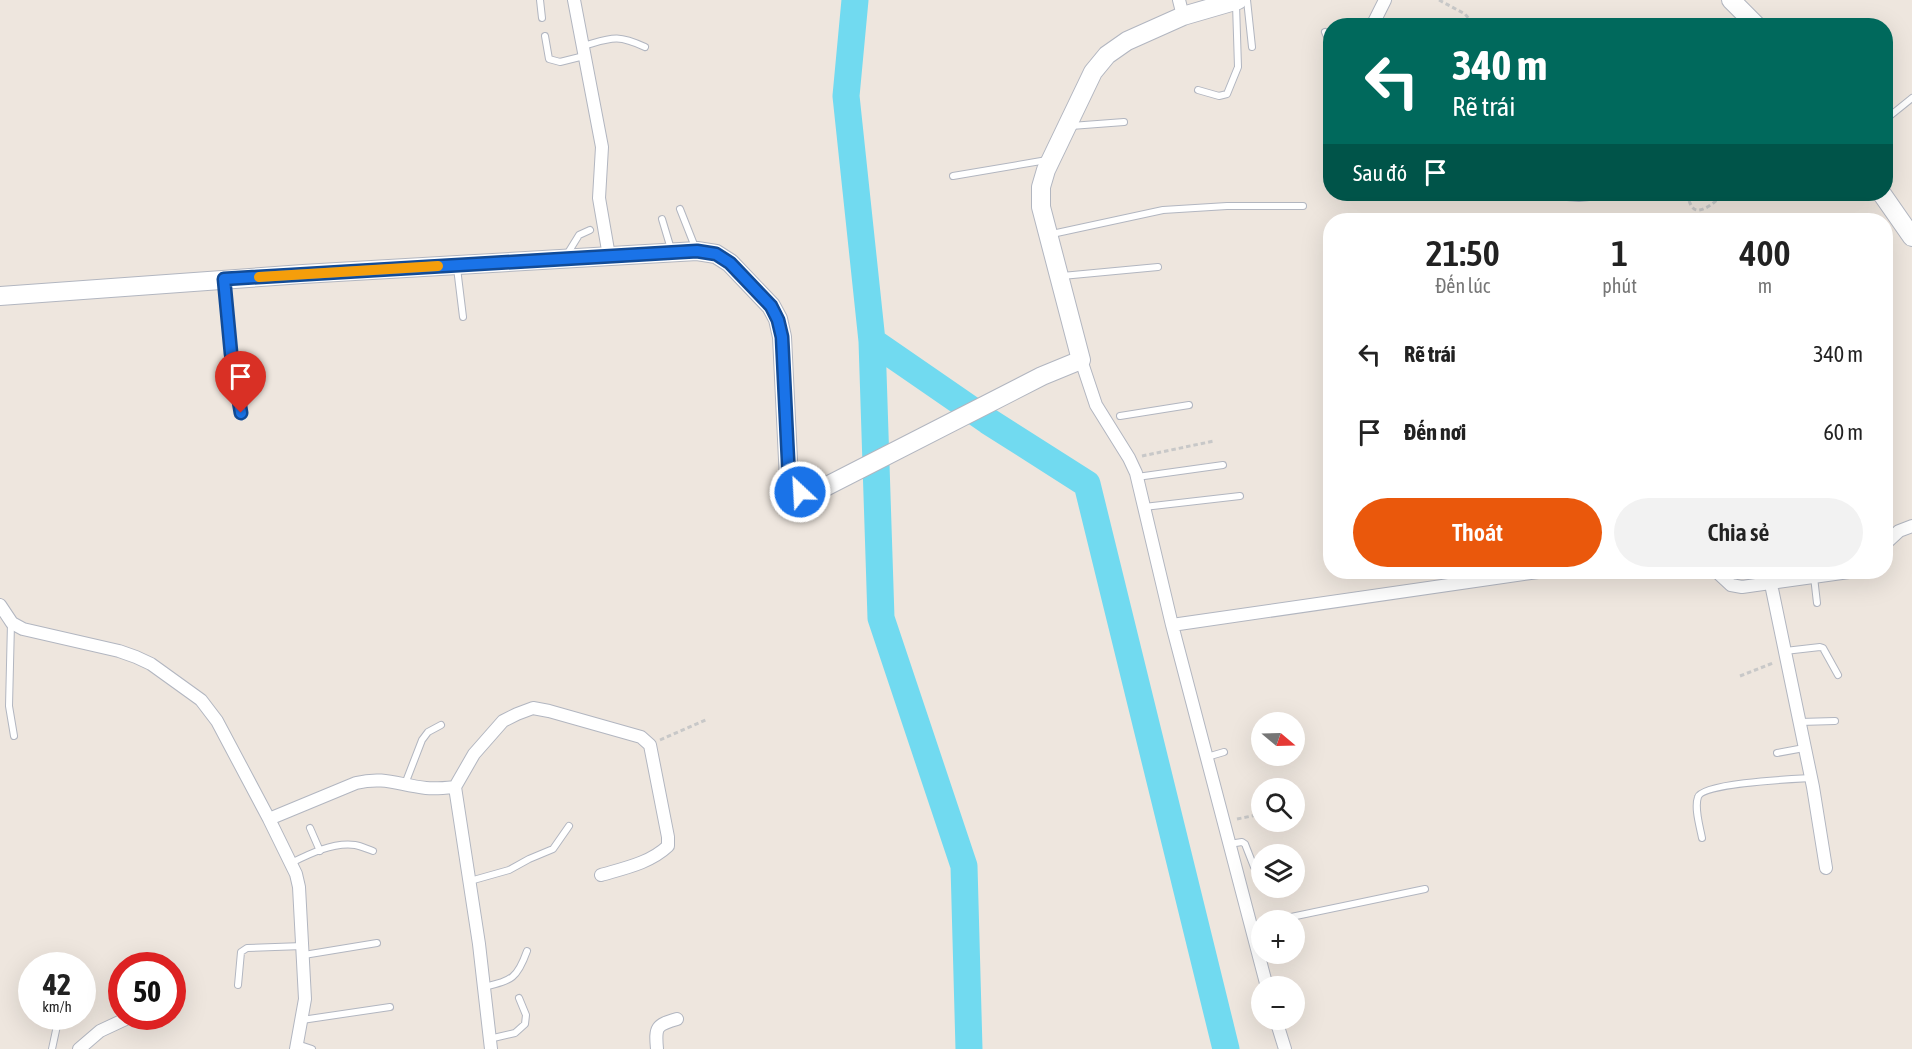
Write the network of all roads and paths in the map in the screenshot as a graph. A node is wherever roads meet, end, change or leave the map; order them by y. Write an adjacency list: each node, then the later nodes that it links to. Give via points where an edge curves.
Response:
1 (540, 0): 9 (lane)
2 (574, 0): 16 (street)
3 (1247, 0): 15 (lane)
4 (1385, 0): 10 (street)
5 (1439, 0): 11 (path)
6 (1731, 0): 12 (main road)
7 (1229, 1): 8 (main road); 17 (lane, via 1238,67 1227,94 1219,96)
8 (1181, 8): 21 (main road, via 1107,55 1093,72)
9 (542, 18)
10 (1376, 18)
11 (1470, 18)
12 (1749, 18)
13 (545, 36): 16 (lane, via 549,59 560,63)
14 (645, 47): 16 (lane, via 620,38)
15 (1251, 47)
16 (584, 51): 35 (street, via 602,147 599,198)
17 (1198, 90)
18 (1912, 98): 19 (lane)
19 (1893, 113)
20 (1124, 122): 21 (lane)
21 (1067, 126): 22 (main road)
22 (1051, 159): 23 (lane); 31 (main road, via 1041,187)
23 (953, 176)
24 (1690, 201): 25 (path, via 1693,208 1701,210)
25 (1714, 201)
26 (1887, 201): 32 (main road)
27 (1303, 206): 31 (lane, via 1163,210)
28 (680, 208): 33 (lane)
29 (662, 219): 34 (lane)
30 (590, 230): 36 (lane, via 579,235)
31 (1048, 234): 39 (main road)
32 (1912, 237)
33 (697, 251): 34 (main road); 43 (main road, via 716,254 730,263 771,306 778,320 789,480 800,492 825,487)
34 (672, 252): 35 (main road)
35 (609, 256): 36 (main road)
36 (564, 259): 37 (main road)
37 (457, 265): 40 (main road); 42 (lane)
38 (1158, 267): 39 (lane)
39 (1059, 276): 43 (main road)
40 (224, 279): 41 (main road); 45 (lane)
41 (0, 296)
42 (463, 317)
43 (1081, 360): 48 (street, via 1096,405)
44 (1189, 405): 46 (lane)
45 (241, 413)
46 (1120, 416)
47 (1214, 441): 48 (path)
48 (1129, 458): 50 (street)
49 (1223, 465): 50 (lane)
50 (1137, 477): 52 (street)
51 (1240, 495): 52 (lane)
52 (1144, 507): 64 (street)
53 (1912, 526): 54 (street)
54 (1893, 537)
55 (1490, 579): 64 (street)
56 (1725, 579): 60 (street, via 1731,585)
57 (1766, 579): 60 (lane)
58 (1802, 579): 60 (street)
59 (1815, 579): 61 (lane)
60 (1768, 584): 65 (street)
61 (1817, 603)
62 (0, 605): 63 (street)
63 (12, 623): 72 (lane, via 9,706); 82 (street, via 136,657 201,700 217,721)
64 (1172, 625): 77 (street)
65 (1785, 655): 66 (lane, via 1823,648); 67 (path); 70 (street)
66 (1838, 675)
67 (1740, 676)
68 (708, 719): 73 (path)
69 (1835, 720): 70 (lane)
70 (1800, 722): 74 (street)
71 (441, 724): 79 (lane, via 422,740)
72 (14, 736)
73 (650, 745): 80 (street, via 641,737 533,708 503,722 474,754); 93 (street, via 668,846 640,863)
74 (1805, 748): 76 (lane); 78 (street)
75 (1224, 752): 77 (lane)
76 (1777, 753)
77 (1206, 758): 87 (street)
78 (1811, 778): 86 (lane, via 1714,788 1701,793 1697,807); 92 (street)
79 (405, 784): 80 (street, via 429,789); 82 (street, via 386,779 356,783)
80 (455, 787): 94 (street)
81 (1251, 816): 83 (path)
82 (269, 819): 91 (street)
83 (1237, 819)
84 (569, 826): 94 (lane, via 552,849 509,870)
85 (310, 828): 88 (lane)
86 (1702, 838)
87 (1228, 844): 90 (lane, via 1245,844); 96 (street)
88 (320, 850): 89 (lane, via 356,845); 91 (lane)
89 (373, 851)
90 (1251, 859)
91 (291, 863): 99 (street, via 299,886)
92 (1826, 868)
93 (601, 875)
94 (469, 881): 102 (street)
95 (1425, 889): 97 (lane)
96 (1251, 910)
97 (1305, 914)
98 (377, 943): 99 (lane)
99 (304, 950): 101 (lane, via 247,948 240,952); 106 (street)
100 (527, 951): 102 (lane, via 515,977)
101 (238, 985)
102 (484, 987): 110 (street)
103 (519, 998): 110 (lane, via 525,1024)
104 (390, 1006): 106 (lane)
105 (677, 1019): 115 (street, via 657,1028)
106 (303, 1020): 111 (street)
107 (108, 1028): 113 (street)
108 (56, 1030): 112 (lane)
109 (1279, 1030): 116 (street)
110 (490, 1044)
111 (296, 1046): 114 (lane)
112 (52, 1049)
113 (79, 1049)
114 (312, 1049)
115 (657, 1049)
116 (1285, 1049)

